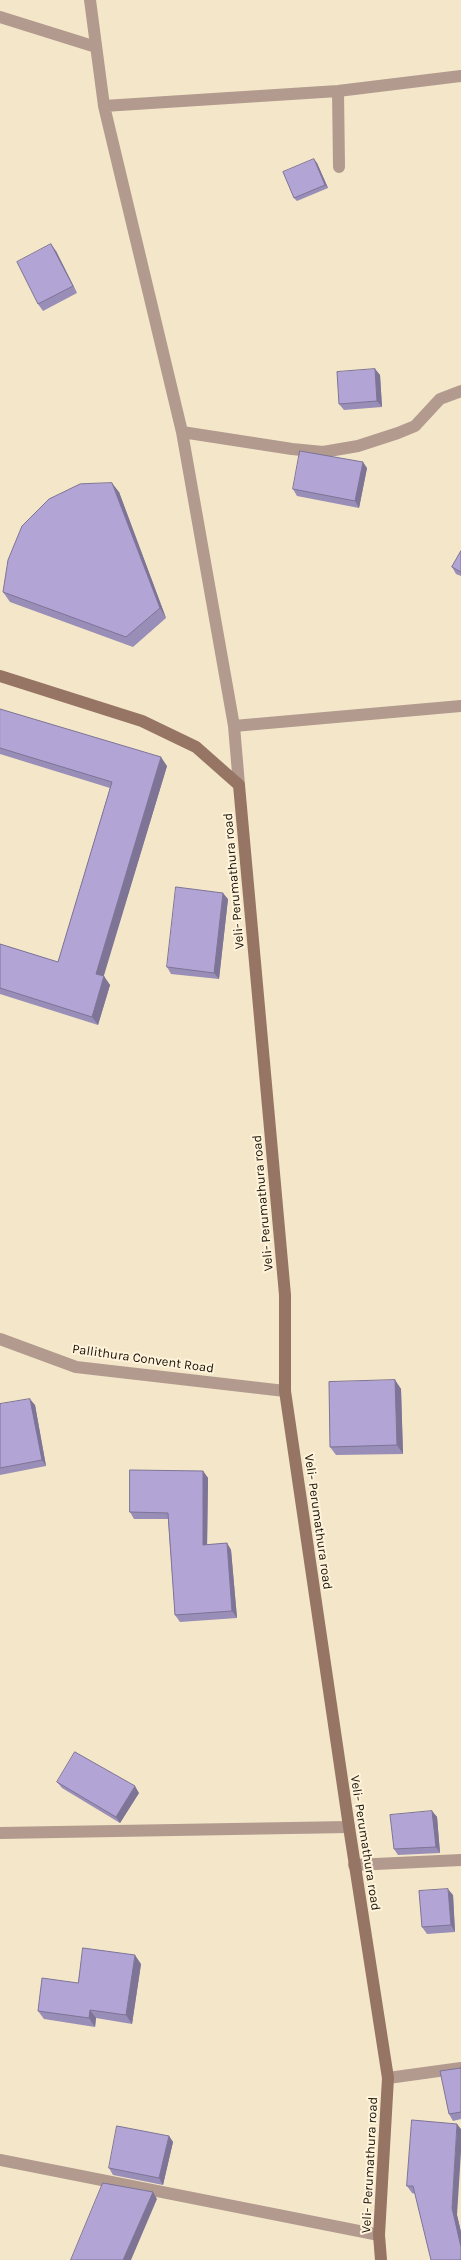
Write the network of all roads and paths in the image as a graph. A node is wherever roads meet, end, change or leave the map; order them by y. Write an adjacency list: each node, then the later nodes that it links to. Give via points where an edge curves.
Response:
1 (90, 0): 3 (street)
2 (0, 17): 3 (street)
3 (96, 47): 6 (street)
4 (461, 76): 5 (street)
5 (338, 91): 6 (street); 7 (street)
6 (104, 106): 9 (street)
7 (339, 167)
8 (461, 391): 9 (street, via 440,399 415,426 358,446 323,452)
9 (182, 432): 12 (street)
10 (0, 676): 13 (main road, via 142,721 196,747)
11 (460, 704): 12 (street)
12 (234, 726): 13 (street)
13 (239, 785): 15 (main road, Veli- Perumathura road, via 286,1296)
14 (0, 1339): 15 (street, Pallithura Convent Road, via 76,1367)
15 (285, 1391): 16 (main road, Veli- Perumathura road)
16 (348, 1827): 17 (street); 19 (main road, Veli- Perumathura road)
17 (0, 1833)
18 (461, 1860): 19 (street)
19 (354, 1865): 21 (main road, Veli- Perumathura road)
20 (461, 2068): 21 (street)
21 (388, 2078): 23 (main road, Veli- Perumathura road)
22 (0, 2160): 23 (street)
23 (379, 2235): 24 (main road, Veli- Perumathura road)
24 (381, 2260)

